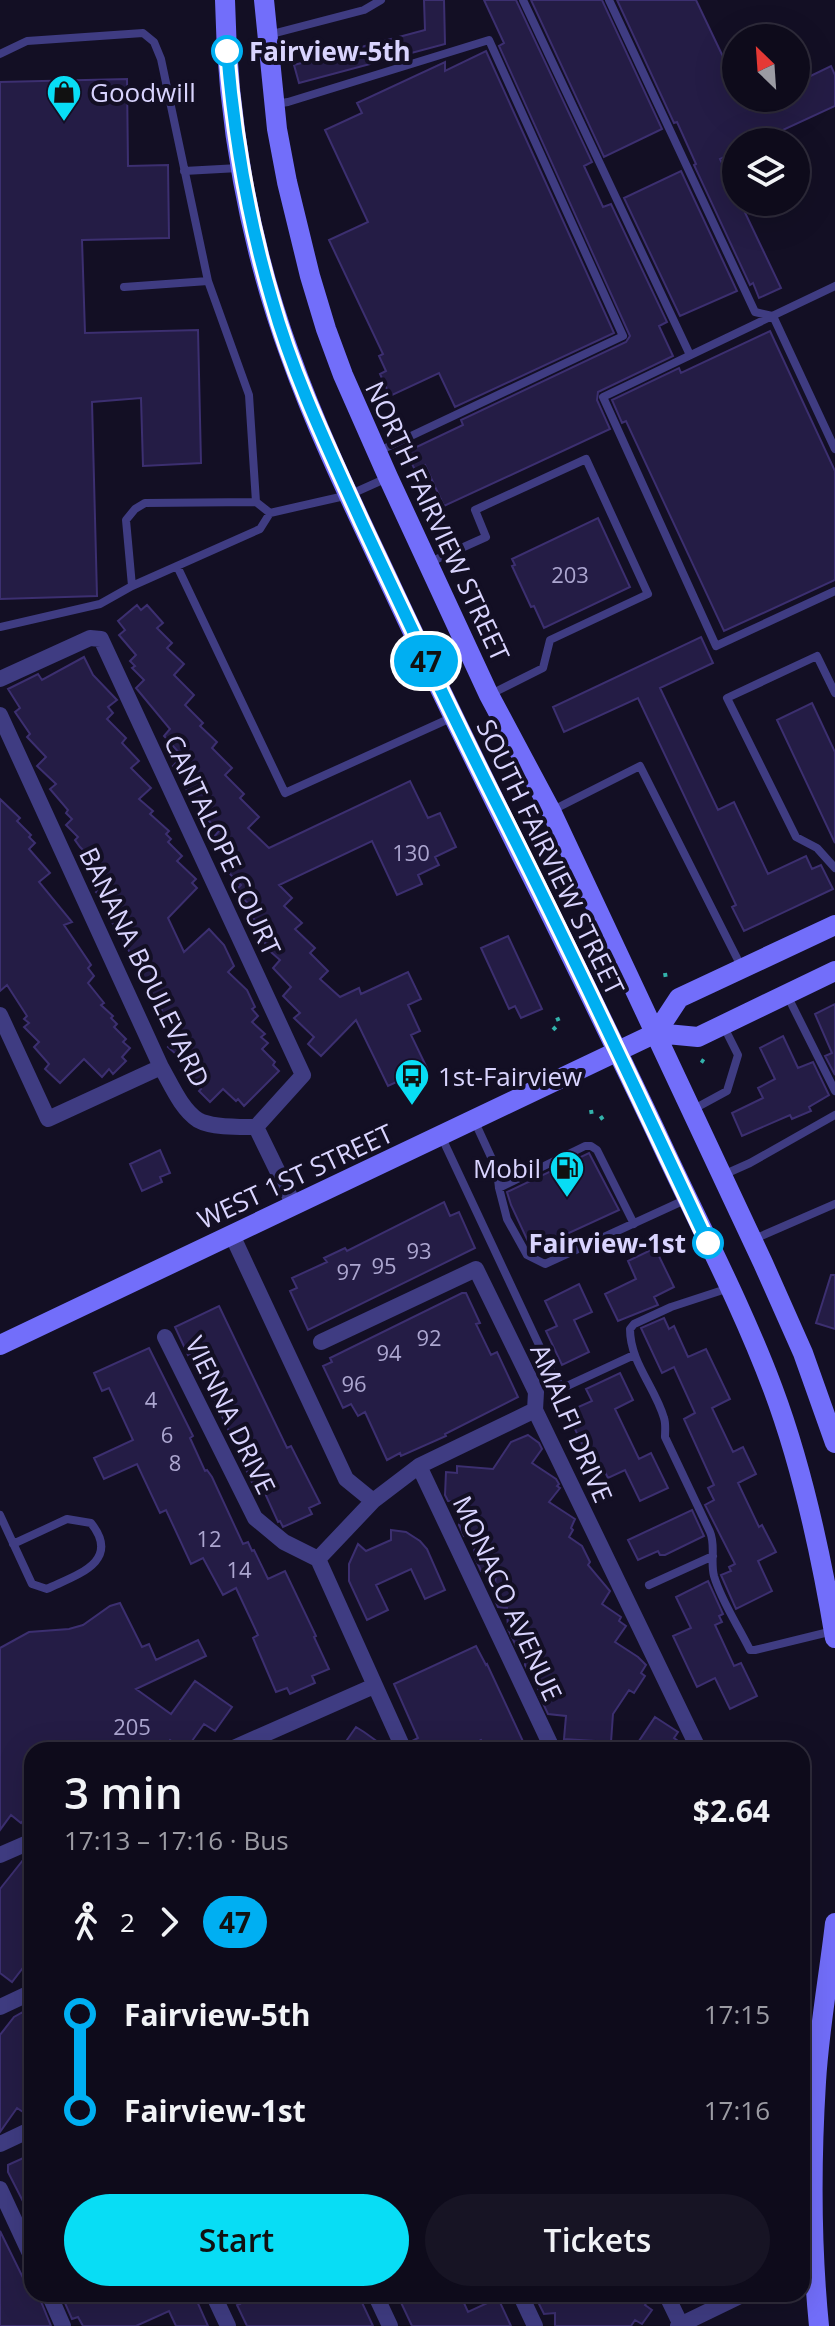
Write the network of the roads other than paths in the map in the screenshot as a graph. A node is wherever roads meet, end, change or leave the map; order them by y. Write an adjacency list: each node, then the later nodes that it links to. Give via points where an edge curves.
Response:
1 (225, 0): 9 (main road, SOUTH FAIRVIEW STREET)
2 (264, 0): 6 (main road, NORTH FAIRVIEW STREET)
3 (381, 0): 6 (lane, via 364,10)
4 (523, 0): 15 (lane)
5 (609, 0): 14 (lane, via 755,312)
6 (267, 35): 8 (main road, NORTH FAIRVIEW STREET)
7 (0, 54): 10 (lane, via 27,41 143,33 161,59)
8 (274, 104): 17 (main road, NORTH FAIRVIEW STREET, via 287,182 318,303); 17 (lane, via 489,40 623,336)
9 (241, 167): 10 (lane); 19 (main road, SOUTH FAIRVIEW STREET, via 255,237 290,356)
10 (184, 171): 11 (lane)
11 (208, 281): 13 (lane); 20 (lane, via 249,395)
12 (835, 286): 14 (lane)
13 (124, 287)
14 (773, 316): 15 (lane); 16 (lane)
15 (690, 355): 25 (lane, via 603,397 716,646)
16 (835, 449)
17 (377, 452): 18 (main road, NORTH FAIRVIEW STREET)
18 (388, 477): 19 (lane); 22 (main road, NORTH FAIRVIEW STREET)
19 (349, 495): 21 (lane); 31 (main road, SOUTH FAIRVIEW STREET)
20 (256, 502): 21 (lane); 24 (lane, via 145,503 135,509 126,520)
21 (270, 513): 23 (lane, via 260,529)
22 (428, 564): 29 (main road, NORTH FAIRVIEW STREET); 29 (lane, via 486,537 475,510 586,459 648,594 550,640 543,668)
23 (177, 566): 24 (lane); 31 (lane, via 285,793)
24 (132, 586): 26 (lane, via 100,604)
25 (835, 591)
26 (0, 627)
27 (0, 679): 47 (street, CANTALOPE COURT, via 90,638 101,639 303,1075)
28 (835, 693): 33 (lane, via 817,656 727,698 796,837 817,848)
29 (489, 695): 32 (main road, NORTH FAIRVIEW STREET)
30 (0, 715): 42 (street, BANANA BOULEVARD)
31 (453, 717): 41 (main road, SOUTH FAIRVIEW STREET)
32 (551, 811): 35 (lane, via 640,766); 40 (main road, NORTH FAIRVIEW STREET)
33 (835, 868)
34 (835, 925): 35 (main road)
35 (742, 968): 40 (main road, via 679,998)
36 (835, 971): 37 (main road)
37 (787, 994): 39 (main road); 43 (lane)
38 (0, 1015): 42 (street, via 48,1119)
39 (723, 1025): 40 (main road, via 698,1037); 44 (lane, via 738,1055 727,1091)
40 (656, 1033): 41 (main road, WEST 1ST STREET); 44 (main road)
41 (618, 1051): 46 (main road, WEST 1ST STREET); 51 (main road, SOUTH FAIRVIEW STREET)
42 (161, 1067): 47 (street, BANANA BOULEVARD, via 200,1121)
43 (835, 1091)
44 (691, 1111): 49 (main road)
45 (835, 1115): 49 (lane)
46 (474, 1120): 48 (main road, WEST 1ST STREET); 50 (lane, via 497,1170)
47 (256, 1127): 53 (street)
48 (441, 1135): 53 (main road, WEST 1ST STREET); 61 (lane, via 560,1385)
49 (722, 1176): 56 (main road)
50 (499, 1188): 54 (lane, via 507,1219 527,1255 545,1264); 54 (lane, via 591,1146)
51 (687, 1199): 54 (lane); 57 (main road, SOUTH FAIRVIEW STREET)
52 (835, 1204): 56 (lane)
53 (294, 1205): 55 (main road, WEST 1ST STREET)
54 (634, 1224)
55 (232, 1235): 60 (main road, WEST 1ST STREET); 65 (street, via 346,1479)
56 (752, 1240): 63 (main road, via 803,1353)
57 (729, 1288): 61 (lane, via 634,1324); 71 (main road, SOUTH FAIRVIEW STREET, via 773,1390 796,1463 823,1565)
58 (165, 1337): 69 (street, VIENNA DRIVE, via 255,1518 284,1542)
59 (321, 1342): 62 (street, AMALFI DRIVE, via 476,1269 536,1392)
60 (0, 1345)
61 (634, 1355): 68 (lane, via 710,1532)
62 (535, 1410): 64 (street); 76 (street, AMALFI DRIVE)
63 (835, 1443)
64 (419, 1466): 65 (street); 75 (street, MONACO AVENUE)
65 (373, 1501): 69 (street)
66 (0, 1515): 67 (lane)
67 (13, 1544): 67 (lane, via 32,1584 47,1589 92,1568 102,1550 91,1523 67,1519)
68 (713, 1556): 70 (lane); 71 (lane, via 715,1580 750,1650)
69 (318, 1559): 72 (street)
70 (649, 1585)
71 (834, 1634)
72 (374, 1686): 73 (street); 74 (street)
73 (265, 1742)
74 (400, 1742)
75 (549, 1742)
76 (695, 1742)
77 (24, 1844): 78 (street)
78 (0, 1855)
79 (835, 1923): 97 (main road, via 816,2079 812,2167)
80 (24, 1996): 81 (street)
81 (0, 2007)
82 (24, 2133): 83 (street)
83 (0, 2144)
84 (0, 2189): 85 (street)
85 (24, 2241)
86 (52, 2302): 93 (street)
87 (217, 2302): 94 (street)
88 (379, 2302): 95 (street)
89 (524, 2302): 96 (street)
90 (670, 2302): 92 (street)
91 (727, 2302): 92 (street)
92 (680, 2325)
93 (63, 2326)
94 (228, 2326)
95 (390, 2326)
96 (535, 2326)
97 (819, 2326)

